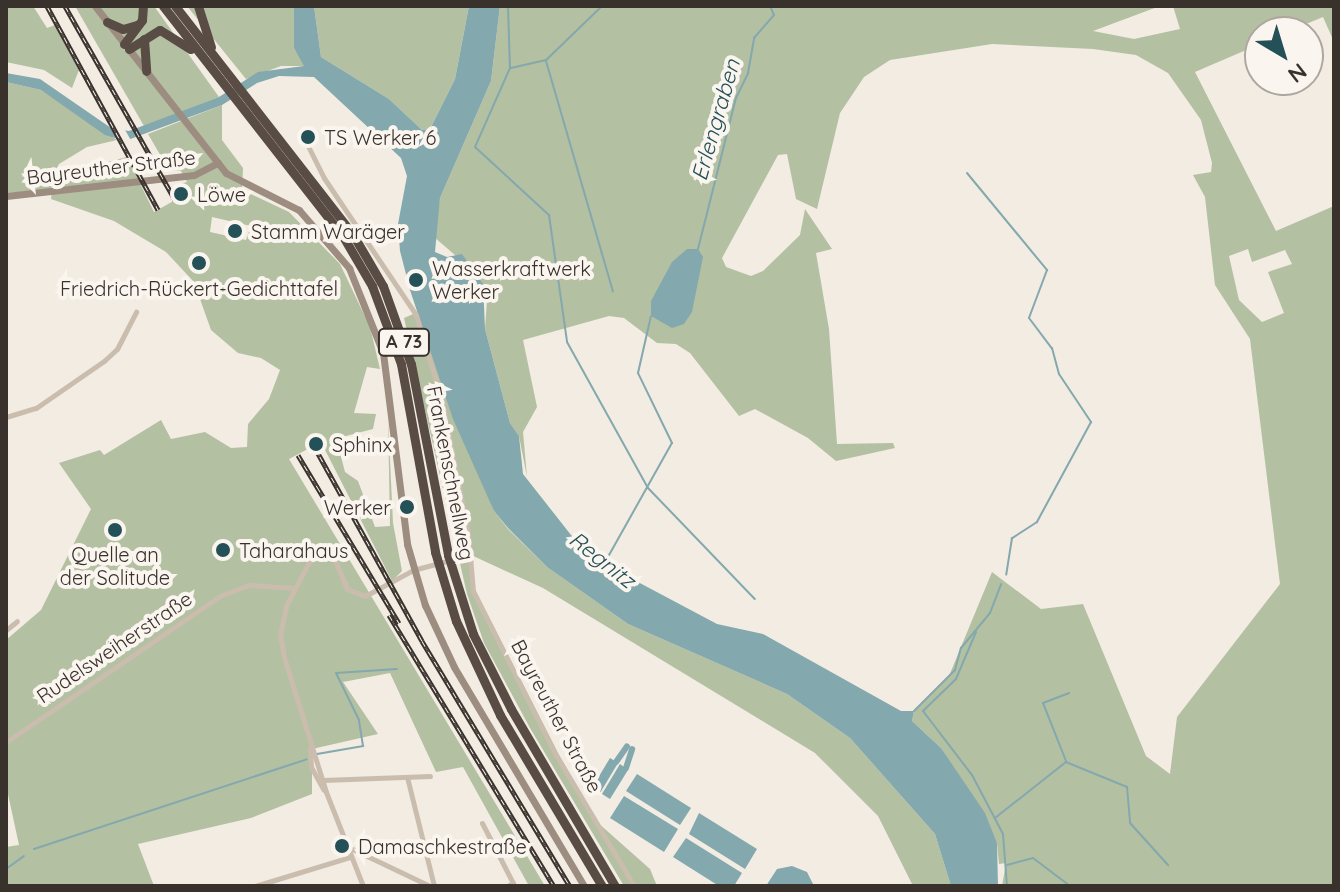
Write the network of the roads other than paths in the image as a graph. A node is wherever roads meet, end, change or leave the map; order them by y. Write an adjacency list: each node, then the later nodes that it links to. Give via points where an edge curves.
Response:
1 (95, 6): 6 (main road)
2 (143, 6): 7 (highway)
3 (163, 6): 10 (highway, Frankenschnellweg / A 73)
4 (175, 6): 11 (highway, Frankenschnellweg / A 73)
5 (198, 6): 11 (highway)
6 (107, 22): 7 (highway, via 123,29); 9 (main road)
7 (140, 23): 9 (highway)
8 (145, 37): 9 (highway); 10 (highway, via 165,31); 12 (highway, via 141,53)
9 (127, 46): 12 (main road)
10 (203, 59): 13 (highway, Frankenschnellweg / A 73)
11 (219, 64): 13 (highway, Frankenschnellweg / A 73)
12 (146, 71): 16 (main road)
13 (224, 78): 14 (highway, Frankenschnellweg / A 73)
14 (248, 110): 39 (highway, Frankenschnellweg / A 73, via 349,245 381,303 401,364 440,572 478,673); 40 (highway, Frankenschnellweg / A 73, via 352,233 391,302 411,364 451,569 496,682)
15 (306, 142): 20 (street, via 324,178 416,315 442,401 469,538)
16 (218, 163): 17 (main road, Bayreuther Straße, via 184,176); 21 (main road, via 235,179 282,199 307,217 336,248 362,292 389,381)
17 (6, 196)
18 (136, 312): 19 (street, via 117,349 104,361 36,408)
19 (6, 417)
20 (466, 556): 21 (street); 41 (street, Bayreuther Straße, via 477,599 543,731)
21 (413, 570): 22 (street, via 377,594 360,596 347,589 334,558 319,554); 38 (main road, via 444,648)
22 (293, 588): 25 (street, Rudelsweiherstraße, via 248,585 220,596); 26 (street, via 280,640)
23 (17, 621): 24 (street)
24 (6, 630)
25 (6, 742)
26 (309, 743): 29 (street); 30 (street, via 311,767)
27 (430, 776): 28 (street)
28 (407, 777): 29 (street); 36 (street)
29 (323, 780): 30 (street)
30 (326, 792): 32 (street)
31 (482, 823): 37 (street, via 513,883)
32 (345, 845): 33 (street); 36 (street)
33 (350, 857): 34 (street); 35 (street)
34 (255, 886)
35 (363, 886)
36 (432, 886)
37 (507, 886)
38 (584, 886)
39 (602, 886)
40 (615, 886)
41 (634, 886)

